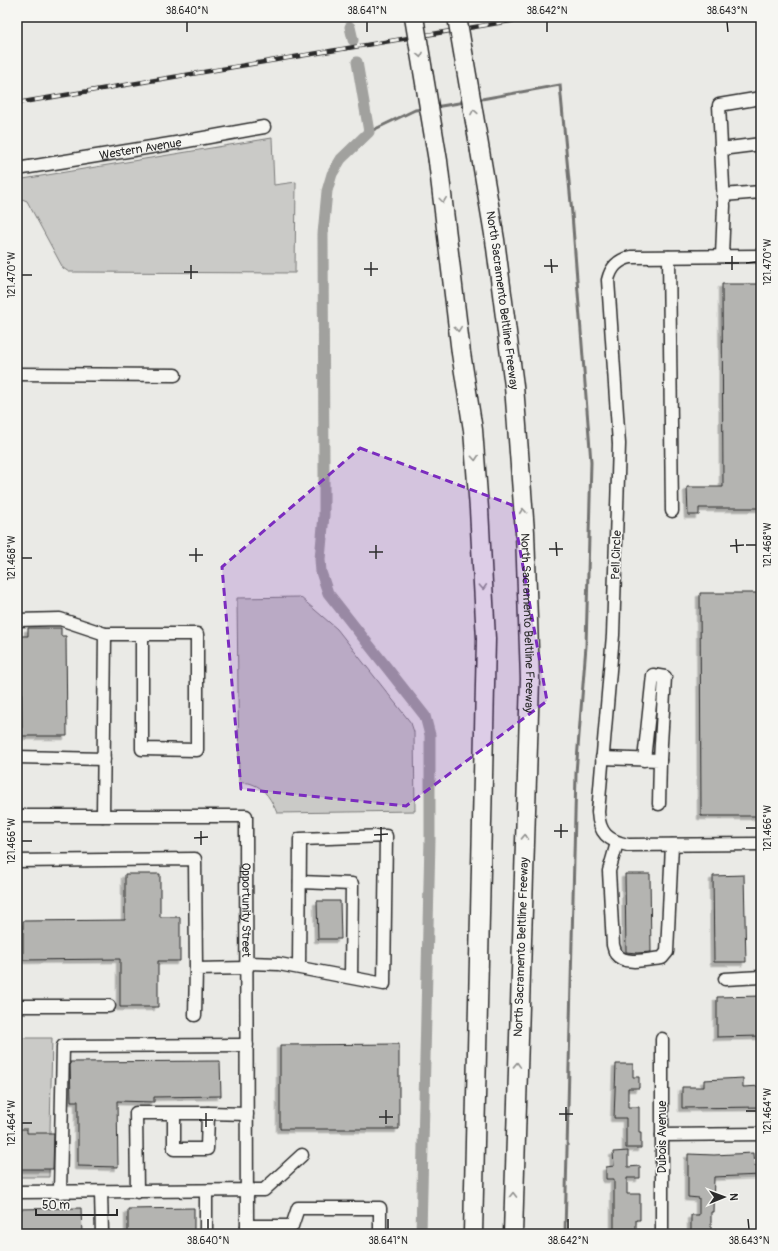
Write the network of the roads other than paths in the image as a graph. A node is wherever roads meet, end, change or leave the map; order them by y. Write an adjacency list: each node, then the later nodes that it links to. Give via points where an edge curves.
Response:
1 (414, 17): 59 (highway, one-way to 59, bridge, via 438,161 473,430 486,639)
2 (457, 17): 60 (highway, North Sacramento Beltline Freeway, one-way to 2, bridge, via 530,679 525,532 514,386 495,240)
3 (761, 98): 6 (street, via 719,105)
4 (264, 127): 7 (street, Western Avenue)
5 (761, 144): 6 (street)
6 (721, 149): 9 (street)
7 (17, 169)
8 (761, 192): 9 (street)
9 (723, 195): 11 (street)
10 (669, 256): 11 (street, Pell Circle); 15 (street); 20 (street, Pell Circle, via 624,258 614,266 608,280 620,444 613,635)
11 (722, 256): 12 (street, Pell Circle)
12 (761, 256)
13 (17, 374): 14 (street)
14 (175, 375)
15 (672, 511)
16 (17, 620): 17 (street, via 60,619)
17 (105, 634): 18 (street); 21 (street)
18 (142, 634): 18 (street, via 197,634 198,750 142,749)
19 (17, 758): 21 (street)
20 (602, 758): 22 (street); 27 (street, Pell Circle, via 598,819 604,833)
21 (104, 759): 26 (street)
22 (644, 760): 23 (street); 23 (street, via 653,676 665,677)
23 (660, 760): 24 (street)
24 (658, 804)
25 (17, 816): 26 (street, Opportunity Street)
26 (103, 816): 32 (street, Opportunity Street, via 246,816)
27 (617, 843): 29 (street); 29 (street, via 609,871 613,945 616,954 623,960 630,961 662,958 667,952)
28 (761, 844): 29 (street)
29 (672, 845)
30 (17, 861): 34 (street, via 195,859)
31 (300, 882): 33 (street); 36 (street, via 352,884); 36 (street, via 300,838 386,836 384,984)
32 (247, 966): 33 (street, via 279,964); 34 (street); 42 (street, Opportunity Street)
33 (299, 968): 36 (street)
34 (196, 969): 40 (street)
35 (761, 977): 37 (street)
36 (351, 978)
37 (725, 979)
38 (17, 1006): 39 (street)
39 (109, 1006)
40 (195, 1015)
41 (662, 1040): 47 (street, Dubois Avenue)
42 (247, 1045): 45 (street, Opportunity Street); 52 (street, via 63,1046)
43 (174, 1113): 44 (street); 44 (street, via 174,1149 207,1149); 54 (street, via 136,1112)
44 (208, 1113): 45 (street)
45 (247, 1114): 50 (street, Opportunity Street)
46 (761, 1134): 47 (street)
47 (662, 1135): 61 (street, Dubois Avenue)
48 (302, 1155): 50 (street, via 264,1190)
49 (206, 1191): 50 (street); 54 (street); 57 (street)
50 (247, 1191): 55 (street, Opportunity Street)
51 (17, 1192): 52 (street)
52 (60, 1192): 53 (street)
53 (101, 1192): 54 (street); 56 (street)
54 (136, 1192)
55 (247, 1230): 58 (street, via 292,1226 298,1208 380,1208)
56 (102, 1234)
57 (206, 1234)
58 (380, 1234)
59 (473, 1234)
60 (513, 1234)
61 (662, 1234)

